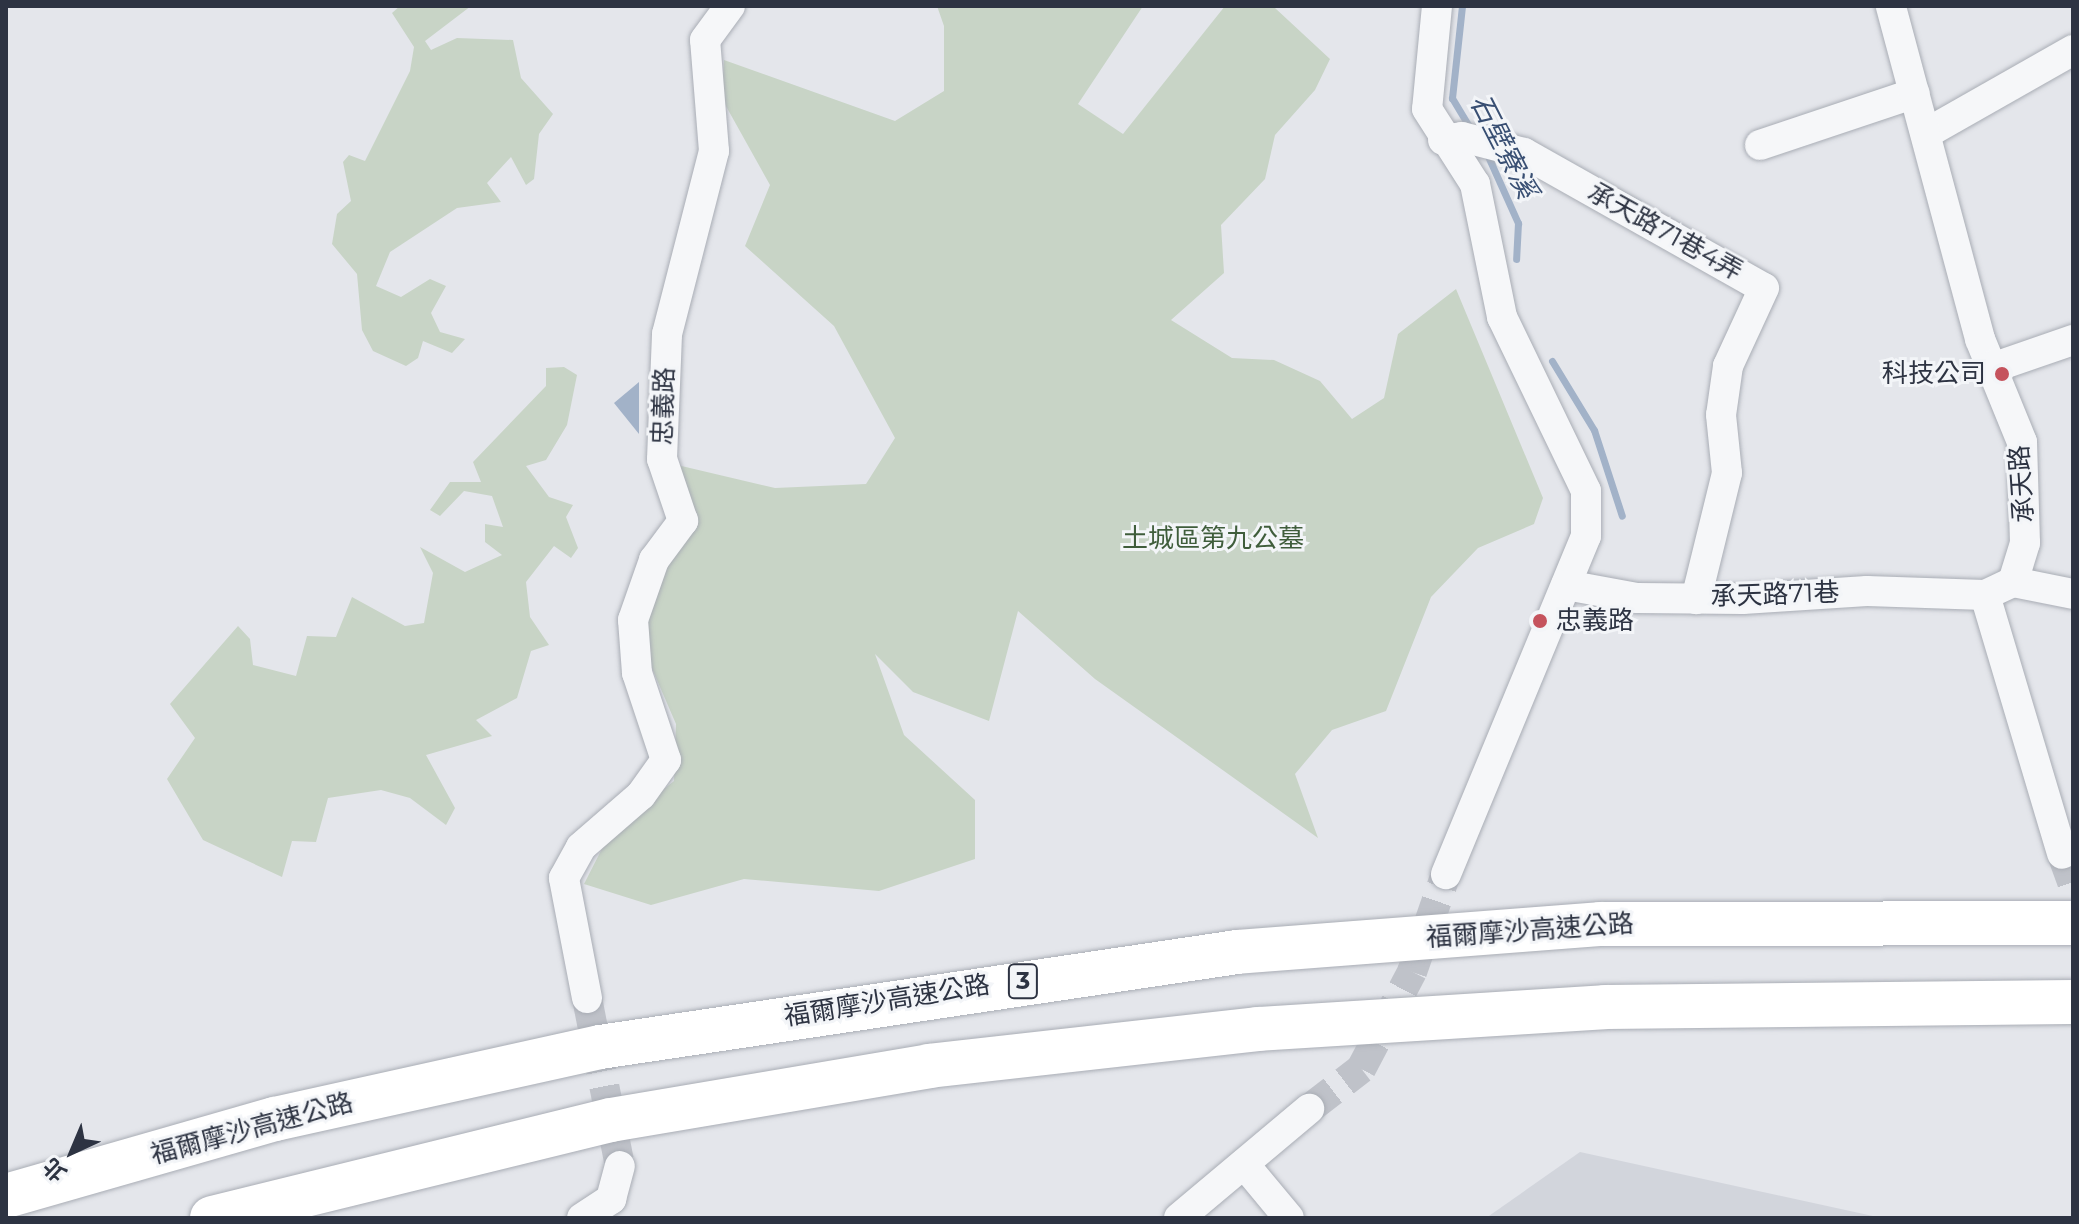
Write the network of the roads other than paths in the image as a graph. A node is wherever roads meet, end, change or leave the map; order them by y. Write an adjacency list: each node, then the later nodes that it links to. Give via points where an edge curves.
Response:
1 (730, 6): 19 (street, 忠義路, via 705,40 714,151 667,334 662,459 683,521 654,560 633,620 637,673 666,760 641,795 581,847 564,878)
2 (1437, 6): 7 (street, via 1424,80 1427,109)
3 (1891, 6): 5 (street, 承天路)
4 (2073, 50): 6 (street)
5 (1915, 93): 6 (street, 承天路); 8 (street)
6 (1927, 133): 10 (street, 承天路)
7 (1453, 139): 12 (street, via 1475,184 1502,317 1586,491 1586,536); 15 (street, 承天路71巷4弄, via 1524,153 1764,288 1728,366 1721,415 1727,473)
8 (1760, 145)
9 (2073, 340): 10 (street)
10 (1992, 368): 11 (street, 承天路, via 2024,458 2025,543)
11 (2013, 582): 13 (street); 14 (street)
12 (1566, 585): 15 (street, 承天路71巷); 17 (street)
13 (2073, 594)
14 (1985, 595): 15 (street, 承天路71巷); 16 (street)
15 (1696, 599)
16 (2062, 854)
17 (1446, 874)
18 (2073, 923): 24 (highway, 福爾摩沙高速公路 / 3, via 1600,924 1222,954 600,1047 275,1119)
19 (587, 998)
20 (2073, 1002): 25 (highway, via 1605,1007 1258,1029 929,1066 611,1120)
21 (1309, 1109): 22 (street)
22 (1244, 1164): 27 (street); 28 (street)
23 (620, 1166): 26 (street, via 611,1199)
24 (6, 1196)
25 (212, 1218)
26 (582, 1218)
27 (1179, 1218)
28 (1289, 1218)

